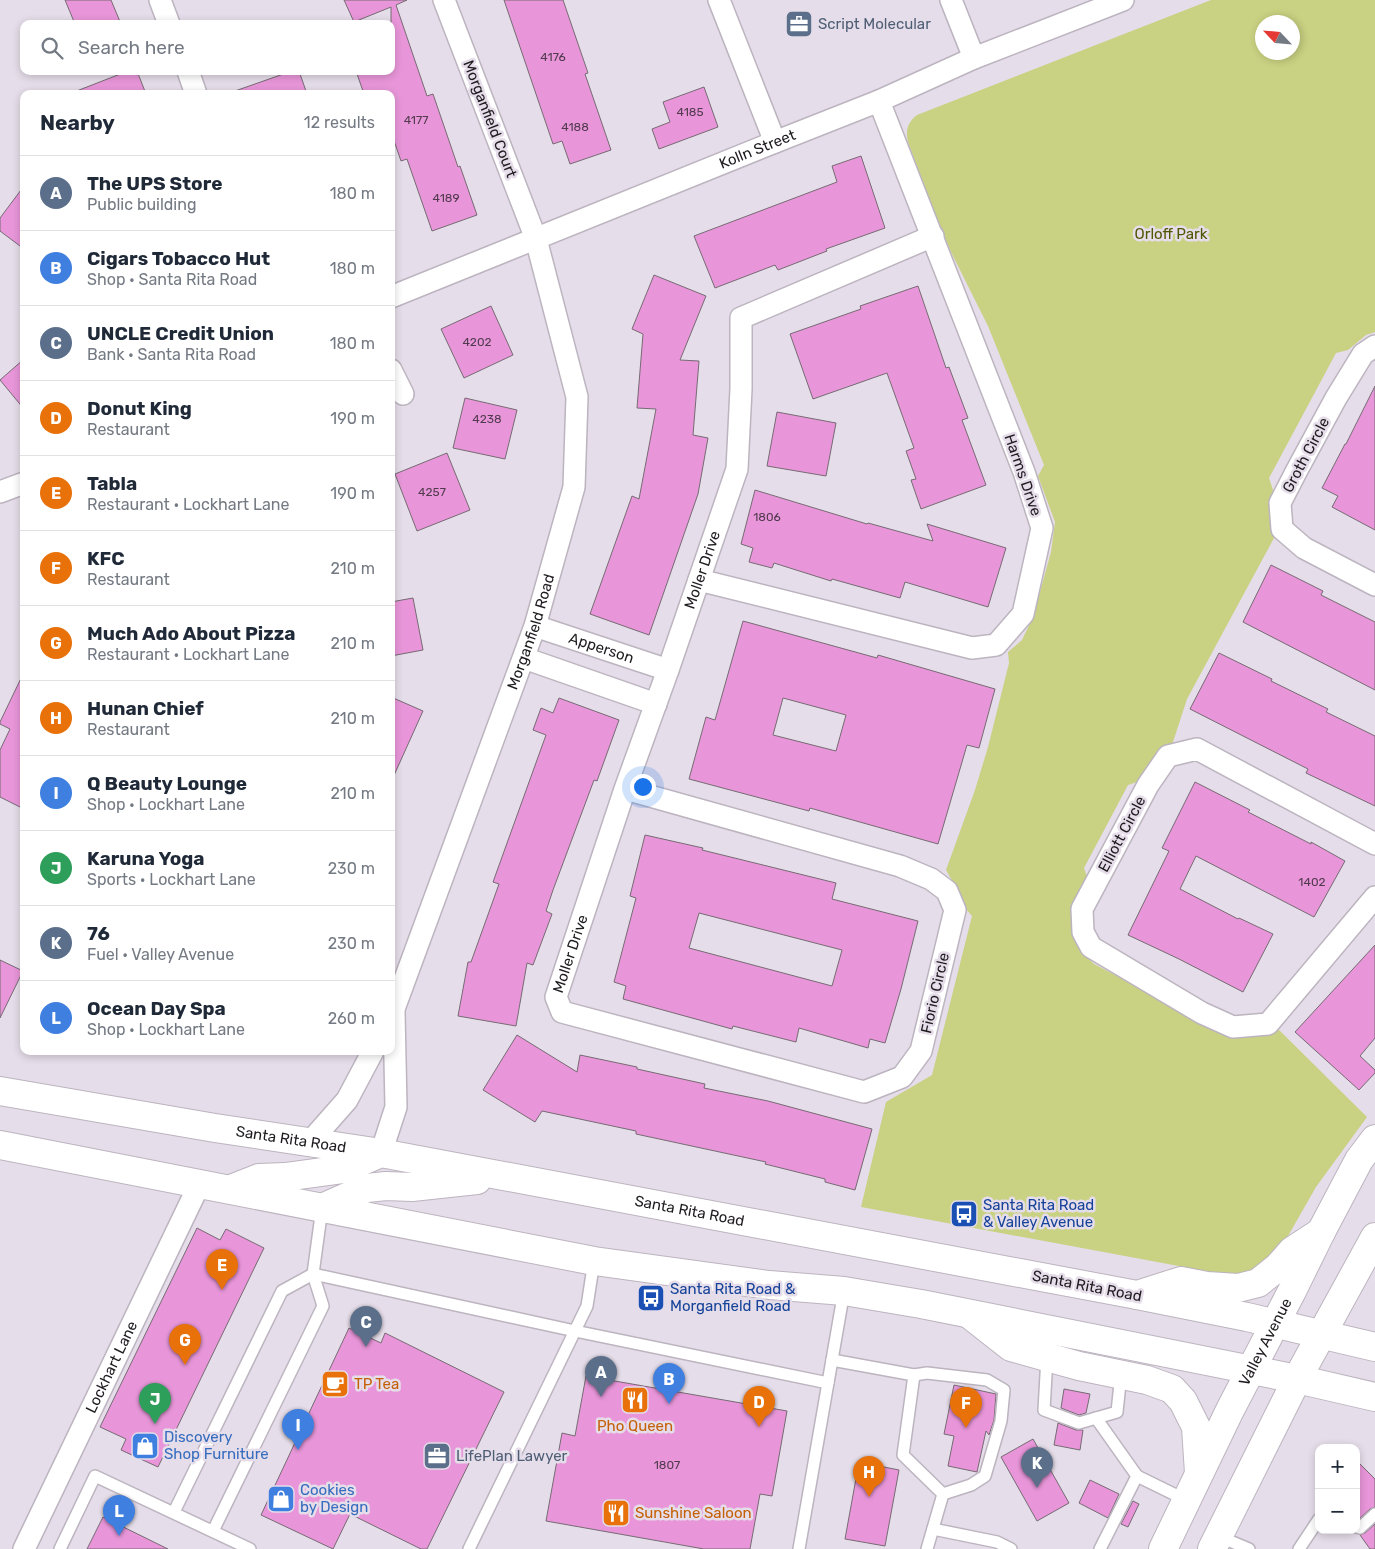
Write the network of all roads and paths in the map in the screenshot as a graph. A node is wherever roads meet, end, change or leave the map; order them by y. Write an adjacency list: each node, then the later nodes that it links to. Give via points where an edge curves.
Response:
1 (160, 0): 6 (street)
2 (444, 0): 13 (street, Morganfield Court)
3 (719, 0): 11 (street)
4 (951, 0): 7 (street)
5 (1123, 0): 7 (street, Kolln Street)
6 (168, 20)
7 (974, 58): 10 (street, Kolln Street)
8 (189, 75): 9 (street)
9 (195, 90)
10 (879, 102): 11 (street, Kolln Street); 12 (street, Harms Drive)
11 (774, 142): 13 (street, Kolln Street)
12 (933, 236): 20 (street, Moller Drive, via 741,318 737,469); 20 (street, Harms Drive, via 1024,472 1042,528 1023,614 996,645 972,648)
13 (536, 239): 14 (street, Kolln Street); 22 (street, Morganfield Road, via 577,397 574,486)
14 (395, 295)
15 (1375, 346): 21 (street, Groth Circle, via 1363,354 1340,391 1280,503 1282,529 1304,548)
16 (395, 378): 17 (street)
17 (403, 394)
18 (20, 484): 19 (street)
19 (0, 492)
20 (699, 580): 24 (street, Moller Drive)
21 (1375, 586)
22 (535, 626): 23 (street, Morganfield Road); 24 (street, Apperson)
23 (524, 658): 25 (street); 29 (street, Morganfield Road)
24 (668, 670): 25 (street, Moller Drive)
25 (656, 704): 26 (street, Moller Drive)
26 (625, 789): 30 (street, Moller Drive, via 556,997); 30 (street, Fiorio Circle, via 900,866 931,879 947,891 954,910 921,1051 902,1077 864,1092)
27 (1375, 844): 28 (street, Elliott Circle, via 1197,749 1168,756 1148,785 1082,909 1083,932 1091,947 1202,1013 1234,1027 1268,1024)
28 (1375, 898)
29 (395, 1009)
30 (562, 1012)
31 (371, 1055): 35 (street, via 344,1104)
32 (394, 1055): 37 (street, Morganfield Road, via 396,1107)
33 (0, 1091): 35 (main road, Santa Rita Road)
34 (1375, 1139): 42 (main road, Valley Avenue, via 1359,1160)
35 (310, 1142): 37 (main road, Santa Rita Road)
36 (0, 1145): 39 (main road)
37 (381, 1153): 38 (main road, Santa Rita Road); 40 (main road, via 344,1169 259,1178)
38 (506, 1177): 41 (main road, via 412,1187 367,1188); 47 (main road, Santa Rita Road)
39 (200, 1185): 40 (main road); 73 (street, Lockhart Lane)
40 (228, 1190): 41 (main road)
41 (322, 1208): 44 (main road); 45 (lane)
42 (1321, 1232): 47 (main road, via 1292,1251 1258,1283 1238,1288 1181,1281); 49 (main road, Valley Avenue)
43 (1375, 1237): 51 (main road)
44 (594, 1261): 46 (main road, via 769,1285); 50 (lane, via 587,1306)
45 (313, 1274): 50 (lane); 66 (lane, via 282,1291); 71 (lane, via 323,1306)
46 (844, 1291): 48 (main road); 54 (lane)
47 (1136, 1295): 49 (main road, Santa Rita Road)
48 (969, 1314): 53 (main road, via 1011,1347); 55 (main road)
49 (1275, 1324): 51 (main road, Santa Rita Road); 55 (main road, Valley Avenue)
50 (575, 1331): 59 (lane); 76 (lane)
51 (1321, 1334): 52 (main road, Santa Rita Road); 58 (main road)
52 (1375, 1347)
53 (1047, 1357): 57 (main road); 61 (lane, via 1044,1410 1079,1423)
54 (832, 1360): 56 (lane); 59 (lane)
55 (1251, 1370): 58 (main road); 62 (main road, Valley Avenue)
56 (914, 1374): 64 (lane, via 902,1455); 64 (lane, via 987,1380 1004,1390 1001,1421 985,1476)
57 (1121, 1374): 61 (lane, via 1117,1412); 62 (main road, via 1172,1389 1183,1401 1196,1427)
58 (1297, 1379): 60 (main road); 72 (main road)
59 (828, 1383): 77 (lane)
60 (1375, 1397)
61 (1096, 1418): 63 (lane)
62 (1199, 1474): 65 (main road, Valley Avenue)
63 (1137, 1476): 65 (lane); 80 (lane)
64 (943, 1494): 70 (lane)
65 (1186, 1500): 81 (main road, Valley Avenue)
66 (174, 1512): 71 (lane); 74 (lane, via 95,1476)
67 (1375, 1514): 69 (lane)
68 (1315, 1525): 83 (lane)
69 (1360, 1528)
70 (932, 1529): 78 (lane); 79 (lane, via 998,1542)
71 (213, 1531): 75 (lane)
72 (1215, 1543): 82 (lane)
73 (24, 1549)
74 (60, 1549)
75 (250, 1549)
76 (468, 1549)
77 (799, 1549)
78 (927, 1549)
79 (1012, 1549)
80 (1100, 1549)
81 (1163, 1549)
82 (1249, 1549)
83 (1298, 1549)

